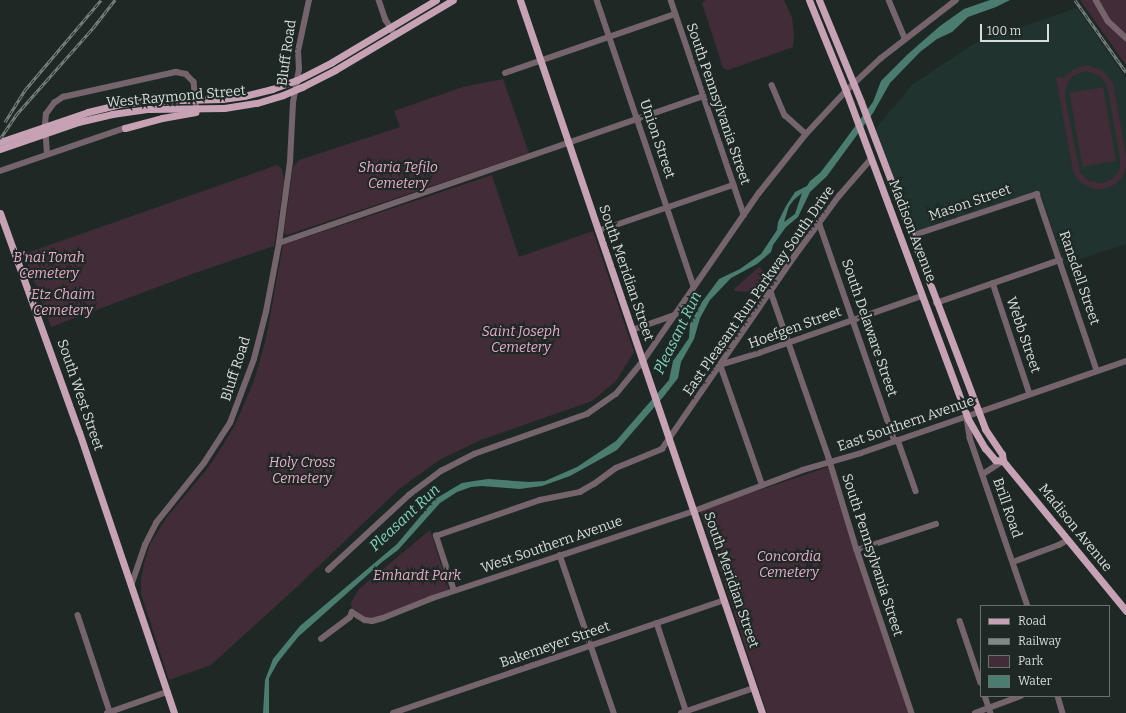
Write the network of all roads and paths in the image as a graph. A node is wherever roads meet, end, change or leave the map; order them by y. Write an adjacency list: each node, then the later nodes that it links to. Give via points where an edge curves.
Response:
1 (309, 0): 21 (street, Bluff Road, via 300,35)
2 (379, 0): 14 (street)
3 (436, 0): 14 (main road, West Raymond Street)
4 (453, 0): 15 (main road, West Raymond Street)
5 (520, 0): 19 (main road, South Meridian Street)
6 (597, 0): 16 (street, Union Street)
7 (671, 0): 13 (street, South Pennsylvania Street)
8 (809, 0): 25 (main road, Madison Avenue)
9 (819, 0): 22 (main road, Madison Avenue)
10 (889, 0): 17 (street)
11 (956, 0): 17 (street)
12 (1096, 0): 18 (street, via 1108,21)
13 (675, 14): 16 (street); 26 (street, South Pennsylvania Street)
14 (390, 27): 15 (street); 21 (main road, West Raymond Street)
15 (395, 35): 24 (main road, West Raymond Street)
16 (609, 37): 19 (street); 30 (street, Union Street)
17 (905, 38): 22 (street)
18 (1126, 38)
19 (541, 61): 20 (street); 35 (main road, South Meridian Street)
20 (504, 73)
21 (296, 80): 24 (street, Bluff Road); 27 (main road, West Raymond Street, via 244,96)
22 (853, 84): 25 (street); 47 (main road, Madison Avenue)
23 (772, 85): 33 (street, via 785,115)
24 (295, 91): 29 (main road, West Raymond Street, via 257,103); 48 (street, Bluff Road, via 290,162)
25 (846, 91): 33 (street); 38 (main road, Madison Avenue)
26 (703, 96): 30 (street); 40 (street, South Pennsylvania Street)
27 (197, 100): 28 (street); 31 (main road, West Raymond Street, via 135,101 100,109); 37 (street, via 193,80 186,74 174,72 63,97 54,103 46,114)
28 (197, 109): 29 (main road, West Raymond Street); 31 (main road, West Raymond Street, via 125,111)
29 (215, 109): 32 (main road, via 162,118)
30 (637, 119): 35 (street); 42 (street, Union Street)
31 (65, 123): 34 (main road, West Raymond Street); 36 (main road, West Raymond Street)
32 (125, 128): 37 (street)
33 (806, 134): 44 (street)
34 (0, 142)
35 (568, 143): 46 (main road, South Meridian Street); 48 (street)
36 (0, 149)
37 (47, 154): 39 (street)
38 (871, 159): 45 (street, East Pleasant Run Parkway South Drive); 53 (main road, Madison Avenue)
39 (0, 171)
40 (733, 185): 42 (street); 44 (street, South Pennsylvania Street)
41 (1037, 194): 47 (street, Mason Street); 49 (street, Ransdell Street)
42 (667, 207): 46 (street); 51 (street, Union Street)
43 (0, 213): 80 (main road, South West Street, via 53,357)
44 (744, 215): 51 (street)
45 (819, 222): 52 (street, East Pleasant Run Parkway South Drive); 56 (street, South Delaware Street)
46 (598, 231): 57 (main road, South Meridian Street)
47 (911, 236): 54 (main road, Madison Avenue)
48 (278, 243): 80 (street, Bluff Road, via 266,312 256,353 239,403 211,454 154,527)
49 (1060, 260): 50 (street); 62 (street, Ransdell Street)
50 (993, 283): 54 (street); 63 (street, Webb Street)
51 (694, 286): 55 (street)
52 (771, 292): 58 (street, South Pennsylvania Street); 61 (street, East Pleasant Run Parkway South Drive)
53 (922, 296): 56 (street, Hoefgen Street); 65 (main road, Madison Avenue)
54 (936, 303): 64 (main road, Madison Avenue)
55 (675, 315): 57 (street); 60 (street)
56 (854, 319): 58 (street, Hoefgen Street); 67 (street, South Delaware Street)
57 (632, 330): 60 (main road, South Meridian Street)
58 (789, 343): 61 (street, Hoefgen Street); 69 (street, South Pennsylvania Street)
59 (1126, 360): 62 (street, East Southern Avenue)
60 (643, 362): 66 (main road, South Meridian Street); 79 (street, via 624,387 607,403 579,418 474,454 441,471 412,492)
61 (720, 365): 66 (street, East Pleasant Run Parkway South Drive); 71 (street)
62 (1097, 370): 63 (street, East Southern Avenue)
63 (1030, 394): 64 (street, East Southern Avenue)
64 (977, 412): 65 (street, East Southern Avenue); 68 (main road, Madison Avenue, via 1002,454)
65 (967, 416): 67 (street, East Southern Avenue); 68 (main road, Madison Avenue, via 985,448 995,460); 70 (street, Brill Road, via 970,438)
66 (669, 439): 73 (main road, South Meridian Street); 81 (street, East Pleasant Run Parkway South Drive, via 658,452 616,468 580,492 536,501 436,536)
67 (897, 441): 69 (street, East Southern Avenue); 72 (street, South Delaware Street)
68 (1003, 462): 70 (street); 75 (main road, Madison Avenue)
69 (829, 463): 71 (street, East Southern Avenue); 76 (street, South Pennsylvania Street)
70 (983, 474): 78 (street, Brill Road)
71 (762, 485): 73 (street, East Southern Avenue)
72 (916, 491)
73 (694, 511): 77 (street, West Southern Avenue); 82 (main road, South Meridian Street)
74 (936, 524): 76 (street)
75 (1068, 540): 78 (street); 84 (main road, Madison Avenue)
76 (857, 550): 103 (street, South Pennsylvania Street)
77 (560, 555): 81 (street, West Southern Avenue); 89 (street)
78 (1013, 562): 83 (street, Brill Road)
79 (328, 570)
80 (131, 586): 92 (main road)
81 (454, 591): 88 (street, West Southern Avenue, via 375,620 365,620 352,612 350,617)
82 (724, 600): 87 (street, Bakemeyer Street); 91 (main road, South Meridian Street)
83 (1028, 605)
84 (1126, 611)
85 (78, 615): 97 (street)
86 (960, 621): 90 (street)
87 (657, 623): 89 (street, Bakemeyer Street); 98 (street)
88 (321, 639)
89 (591, 646): 100 (street, Bakemeyer Street); 101 (street)
90 (980, 680)
91 (754, 688): 98 (street); 102 (main road, South Meridian Street)
92 (167, 692): 97 (street); 99 (main road)
93 (986, 697): 96 (street)
94 (1019, 697): 96 (street)
95 (1058, 697): 105 (street)
96 (990, 711): 104 (street)
97 (108, 712)
98 (685, 712)
99 (174, 713)
100 (393, 713)
101 (614, 713)
102 (762, 713)
103 (912, 713)
104 (975, 713)
105 (1063, 713)

